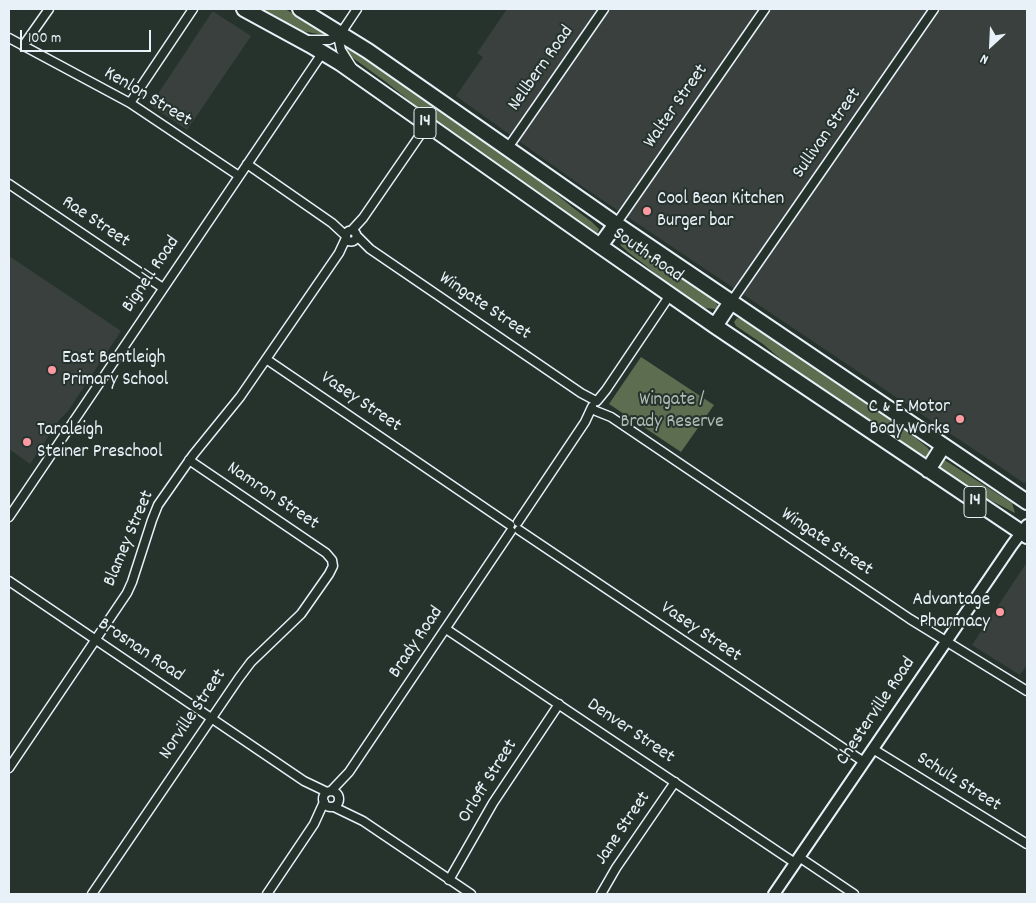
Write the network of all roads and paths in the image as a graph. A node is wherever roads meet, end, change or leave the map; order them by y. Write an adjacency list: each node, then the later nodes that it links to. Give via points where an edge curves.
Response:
1 (49, 9): 12 (street)
2 (193, 9): 15 (street)
3 (244, 9): 11 (highway, South Road / 14)
4 (300, 9): 9 (highway, South Road / 14)
5 (358, 9): 9 (street)
6 (604, 9): 17 (street, Nellbern Road)
7 (765, 9): 21 (street, Walter Street)
8 (934, 9): 26 (street, Sullivan Street)
9 (340, 34): 11 (street, via 329,40); 14 (street, via 342,50); 17 (highway, South Road / 14)
10 (9, 38): 12 (street, Kenlon Street)
11 (300, 39): 13 (highway, South Road / 14)
12 (23, 46): 15 (street, Kenlon Street)
13 (323, 52): 14 (highway, South Road / 14); 18 (street, Bignell Road)
14 (357, 75): 16 (highway, South Road / 14)
15 (130, 103): 19 (street, Kenlon Street)
16 (427, 125): 22 (street, Blamey Street); 23 (highway, South Road / 14)
17 (508, 149): 21 (highway, South Road / 14)
18 (247, 164): 19 (street, Bignell Road); 22 (street, Wingate Street)
19 (239, 176): 24 (street, Bignell Road)
20 (9, 184): 24 (street, Rae Street)
21 (616, 224): 23 (highway); 26 (highway, South Road / 14)
22 (351, 236): 28 (street, Blamey Street); 29 (street, Wingate Street)
23 (600, 246): 25 (highway, South Road / 14)
24 (163, 288): 34 (street, Bignell Road)
25 (670, 295): 27 (highway, South Road / 14); 29 (street, Brady Road)
26 (731, 302): 27 (highway); 30 (highway, South Road / 14)
27 (715, 326): 32 (highway, South Road / 14)
28 (266, 359): 31 (street, Blamey Street); 35 (street, Vasey Street)
29 (596, 406): 35 (street, Brady Road); 41 (street, Wingate Street)
30 (944, 446): 32 (highway); 33 (highway, South Road / 14)
31 (189, 460): 37 (street, Namron Street, via 326,553); 40 (street, Blamey Street, via 158,504 130,588)
32 (928, 470): 36 (highway, South Road / 14)
33 (1027, 502)
34 (9, 517)
35 (514, 527): 39 (street, Brady Road); 46 (street, Vasey Street)
36 (1025, 532): 41 (street, Chesterville Road)
37 (333, 563): 44 (street, Norville Street, via 301,614 245,669)
38 (9, 581): 40 (street, Brosnan Road)
39 (446, 629): 43 (street, Denver Street); 49 (street, Brady Road)
40 (96, 640): 44 (street, Brosnan Road); 47 (street, Blamey Street)
41 (946, 642): 42 (street, Wingate Street); 45 (street, Chesterville Road)
42 (1027, 691)
43 (559, 704): 48 (street, Denver Street); 55 (street, Orloff Street, via 493,803)
44 (211, 719): 49 (street, Brosnan Road); 56 (street, Norville Street)
45 (873, 749): 46 (street, Chesterville Road); 53 (street, Schulz Street)
46 (864, 762): 54 (street, Chesterville Road)
47 (9, 768)
48 (675, 782): 54 (street, Denver Street); 59 (street, Jane Street)
49 (330, 797): 50 (street, Brady Road, via 338,804); 51 (street, Brosnan Road); 52 (street, Brady Road)
50 (332, 807): 51 (street, Brosnan Road); 52 (street, Brady Road)
51 (363, 821): 55 (street, Brosnan Road)
52 (314, 824): 57 (street, Brady Road)
53 (1027, 844)
54 (797, 860): 60 (street, Chesterville Road); 61 (street, Denver Street)
55 (449, 880): 58 (street, Brosnan Road)
56 (92, 894)
57 (267, 894)
58 (471, 894)
59 (601, 894)
60 (774, 894)
61 (854, 894)

